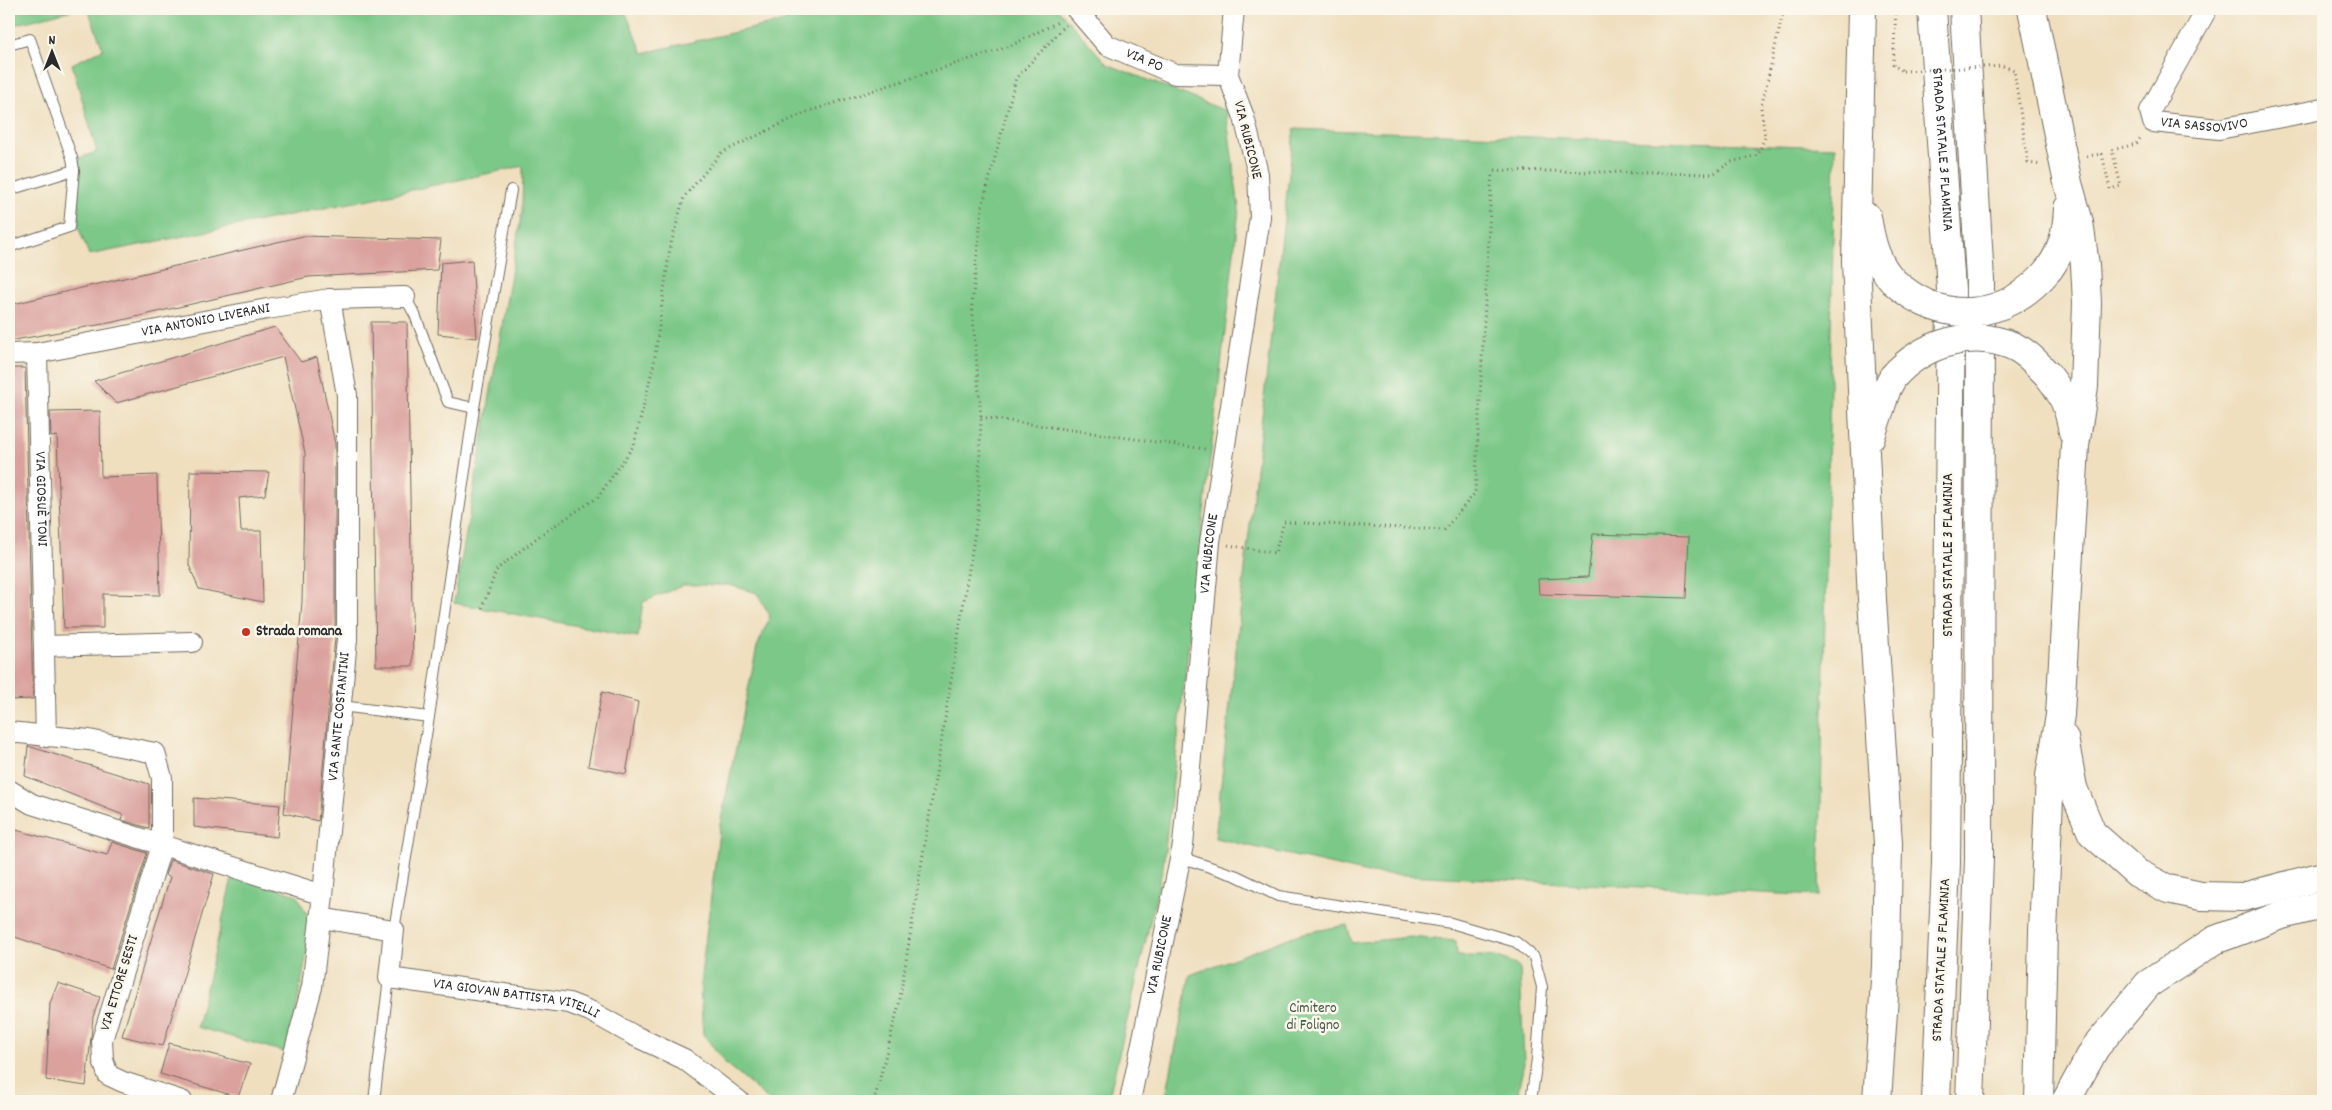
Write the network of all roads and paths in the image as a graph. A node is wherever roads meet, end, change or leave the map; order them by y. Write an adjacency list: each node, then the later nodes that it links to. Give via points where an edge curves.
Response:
1 (1234, 9): 11 (street, VIA RUBICONE)
2 (1784, 9): 31 (path, via 1761,108 1765,137 1758,155 1731,162 1713,174 1492,170 1476,493 1444,530 1284,522 1275,553)
3 (1862, 9): 16 (highway)
4 (1896, 9): 15 (path, bridge, via 1893,65 1904,71 2003,66 2014,70 2028,163)
5 (1932, 9): 57 (highway, STRADA STATALE 3 FLAMINIA, via 1951,289 1946,863)
6 (1964, 9): 58 (highway, STRADA STATALE 3 FLAMINIA, via 1980,280 1979,859)
7 (2032, 9): 18 (highway)
8 (2207, 9): 13 (street, VIA SASSOVIVO, via 2150,111)
9 (1077, 10): 11 (street, VIA PO, via 1108,45 1175,74); 27 (path, via 1016,78 982,206 972,305); 32 (path, via 1010,46 804,113 721,153 684,197 670,247 654,363 634,446 598,497 497,569)
10 (9, 45): 17 (lane, via 30,38)
11 (1228, 75): 29 (street, VIA RUBICONE, via 1244,116 1258,174 1260,217)
12 (2323, 109): 13 (street, VIA SASSOVIVO, via 2219,129)
13 (2153, 122): 14 (path, via 2136,144 2112,150 2121,186 2110,190 2102,154)
14 (2079, 157)
15 (2044, 165)
16 (1858, 167): 18 (highway, bridge, via 1875,255 1884,272 1912,297 1940,310 1988,311 2007,305 2024,294 2057,258 2067,229); 30 (highway, via 1856,262)
17 (74, 170): 19 (lane); 21 (lane, via 69,227)
18 (2068, 184): 28 (highway, via 2079,222 2087,303 2084,386)
19 (9, 190)
20 (511, 190): 26 (lane)
21 (9, 247)
22 (405, 297): 23 (street, VIA ANTONIO LIVERANI); 26 (lane, via 448,402)
23 (330, 299): 24 (street, VIA ANTONIO LIVERANI); 35 (street, VIA SANTE COSTANTINI, via 347,395 347,639)
24 (37, 353): 25 (street, VIA ANTONIO LIVERANI); 34 (street, VIA GIOSUÈ TONI)
25 (9, 354)
26 (474, 408): 37 (lane)
27 (981, 417): 29 (path); 53 (path, via 977,523 899,1004)
28 (2075, 446): 30 (highway, bridge, via 2070,413 2062,393 2047,374 2016,348 1995,340 1968,339 1941,344 1904,364 1886,388); 36 (highway)
29 (1224, 451): 31 (street, VIA RUBICONE)
30 (1866, 458): 56 (highway, via 1888,843 1886,966)
31 (1210, 542): 42 (street, VIA RUBICONE)
32 (482, 608)
33 (192, 642): 34 (street)
34 (44, 646): 39 (street, VIA GIOSUÈ TONI)
35 (341, 706): 37 (lane); 44 (street, VIA SANTE COSTANTINI)
36 (2060, 715): 43 (highway, via 2073,788 2092,833 2137,873 2168,889 2201,896 2243,897); 59 (highway, via 2050,776)
37 (429, 717): 47 (lane)
38 (9, 732): 39 (street)
39 (46, 737): 41 (street, via 89,740 155,753 162,778)
40 (9, 790): 41 (street, via 32,804)
41 (162, 845): 44 (street); 49 (street, VIA ETTORE SESTI, via 102,1040 103,1060 108,1075)
42 (1180, 858): 54 (street, VIA RUBICONE); 55 (lane, via 1237,876 1278,896 1451,923 1516,942 1534,957 1542,987)
43 (2323, 876)
44 (323, 895): 46 (street, VIA SANTE COSTANTINI)
45 (2323, 905): 60 (highway, via 2282,915 2215,940 2148,984 2095,1048)
46 (320, 918): 47 (street); 50 (street, VIA SANTE COSTANTINI, via 312,987)
47 (394, 930): 48 (street)
48 (389, 978): 51 (lane); 52 (street, VIA GIOVAN BATTISTA VITELLI, via 569,1003 684,1059)
49 (182, 1101)
50 (281, 1101)
51 (374, 1101)
52 (739, 1101)
53 (874, 1101)
54 (1130, 1101)
55 (1531, 1101)
56 (1877, 1101)
57 (1936, 1101)
58 (1970, 1101)
59 (2039, 1101)
60 (2066, 1101)

